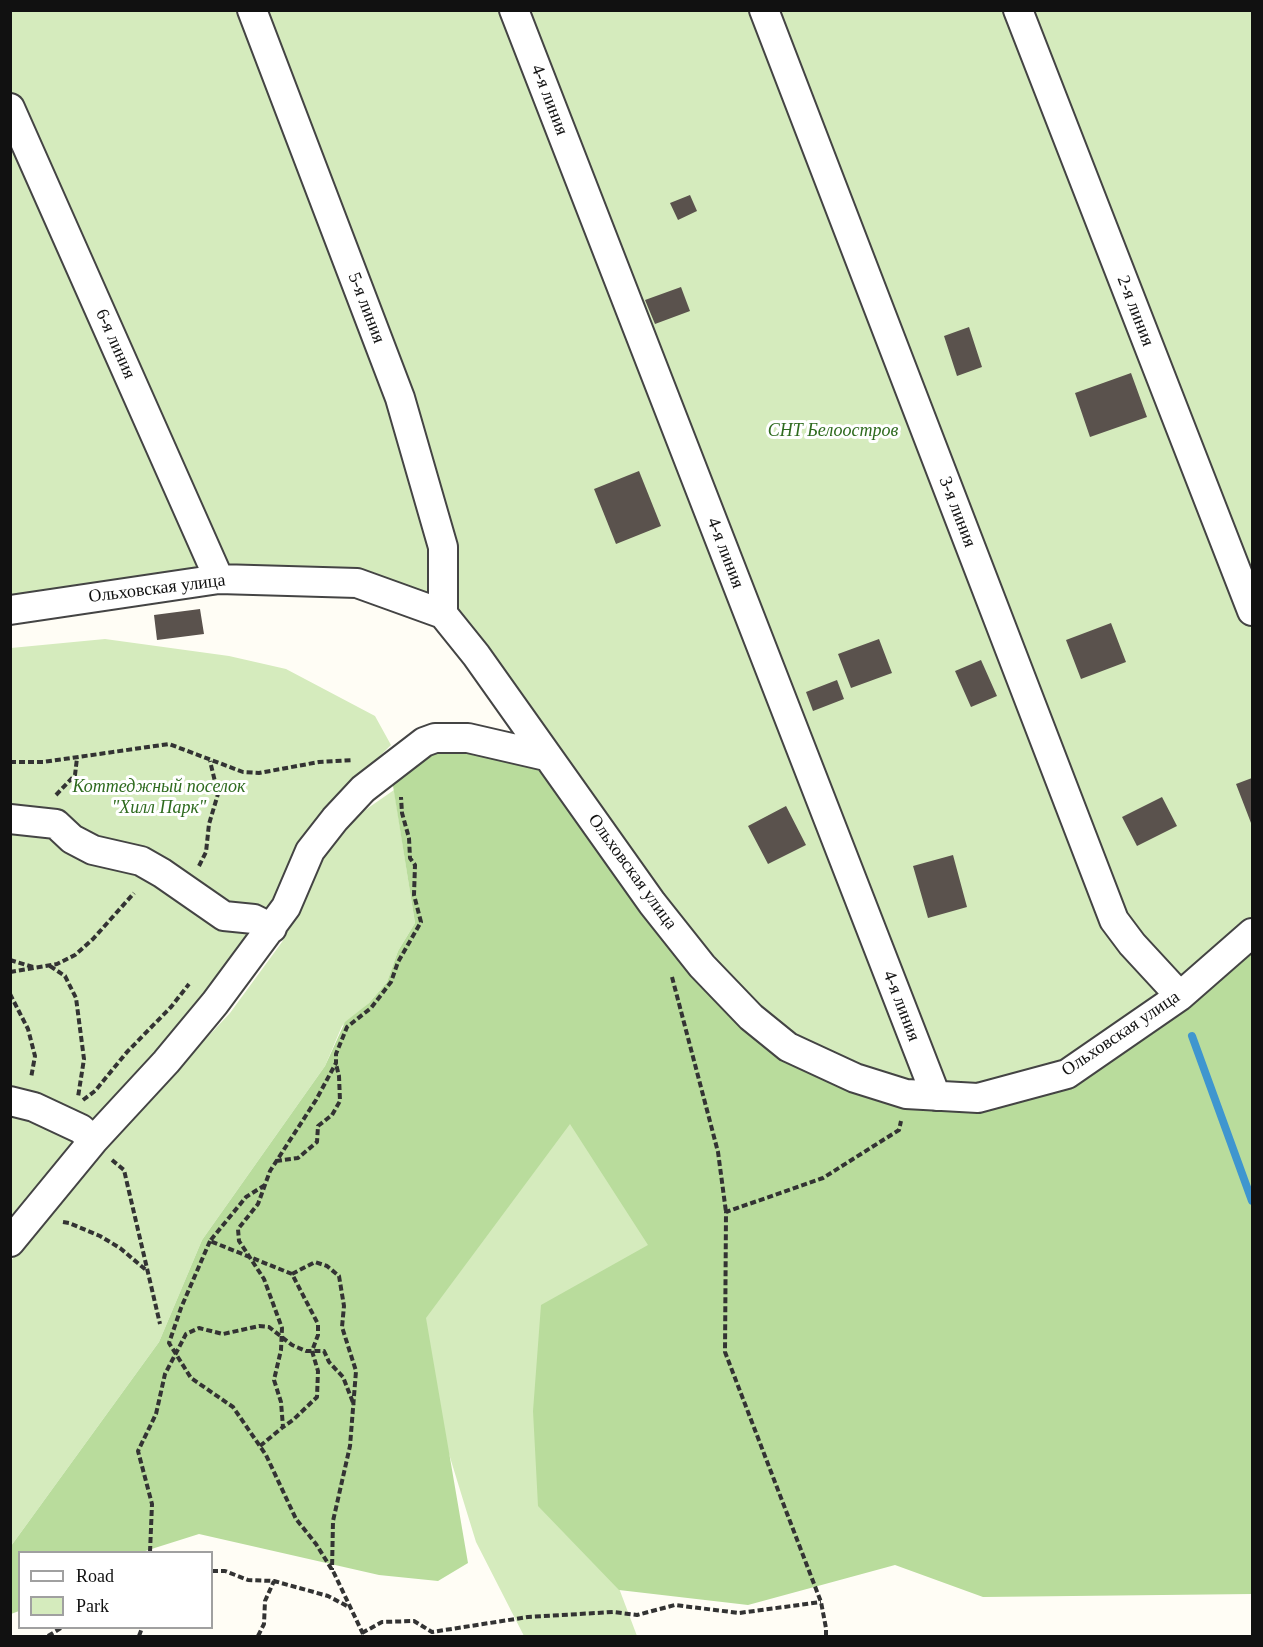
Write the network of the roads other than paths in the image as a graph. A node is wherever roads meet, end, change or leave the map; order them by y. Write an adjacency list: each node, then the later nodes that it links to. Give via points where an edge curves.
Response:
1 (252, 10): 9 (street, 5-я линия, via 400,398 442,547)
2 (514, 10): 15 (street, 4-я линия)
3 (764, 10): 14 (street, 3-я линия, via 1114,920)
4 (1018, 10): 8 (street, 2-я линия)
5 (10, 108): 6 (street, 6-я линия)
6 (219, 579): 7 (street, Ольховская улица); 9 (street, Ольховская улица, via 357,583)
7 (10, 610)
8 (1252, 611)
9 (443, 614): 10 (street, Ольховская улица)
10 (546, 756): 12 (street, via 468,738 424,742 356,796 310,850 286,907); 15 (street, Ольховская улица, via 659,912 702,966 751,1017 788,1047 855,1078 906,1094)
11 (10, 819): 12 (street, via 56,824 72,839 93,850 141,861 224,916 254,919)
12 (272, 928): 17 (street, via 166,1062)
13 (1252, 933): 14 (street, Ольховская улица)
14 (1180, 996): 15 (street, Ольховская улица, via 1067,1074 978,1098)
15 (936, 1096)
16 (17, 1102): 17 (street, via 81,1129)
17 (93, 1141): 18 (street)
18 (10, 1242)

